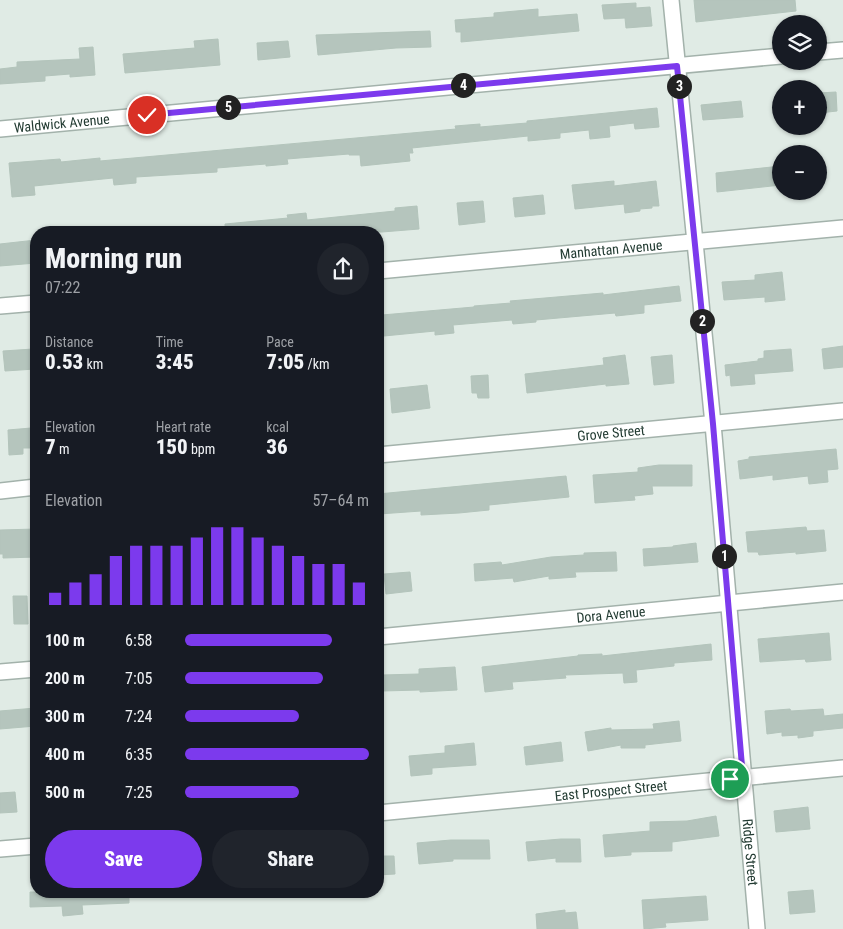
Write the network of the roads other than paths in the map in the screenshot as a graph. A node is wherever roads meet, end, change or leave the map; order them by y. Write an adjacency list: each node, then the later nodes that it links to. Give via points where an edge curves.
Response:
1 (671, 0): 5 (street, Ridge Street)
2 (843, 50): 3 (street)
3 (827, 51)
4 (772, 57): 5 (street, Waldwick Avenue)
5 (677, 66): 6 (street, Waldwick Avenue); 8 (street, Ridge Street)
6 (0, 129)
7 (843, 228): 8 (street, Manhattan Avenue)
8 (694, 242): 9 (street, Manhattan Avenue); 13 (street, Ridge Street)
9 (384, 270)
10 (30, 304): 11 (street)
11 (0, 306)
12 (843, 411): 13 (street, Grove Street)
13 (713, 424): 14 (street, Grove Street); 18 (street, Ridge Street)
14 (384, 454)
15 (30, 488): 16 (street)
16 (0, 491)
17 (843, 592): 18 (street, Dora Avenue)
18 (728, 604): 19 (street, Dora Avenue); 23 (street, Ridge Street)
19 (384, 635)
20 (30, 669): 21 (street)
21 (0, 672)
22 (843, 768): 23 (street, East Prospect Street)
23 (743, 778): 24 (street, East Prospect Street); 27 (street, Ridge Street)
24 (384, 812)
25 (30, 846): 26 (street)
26 (0, 849)
27 (757, 929)

